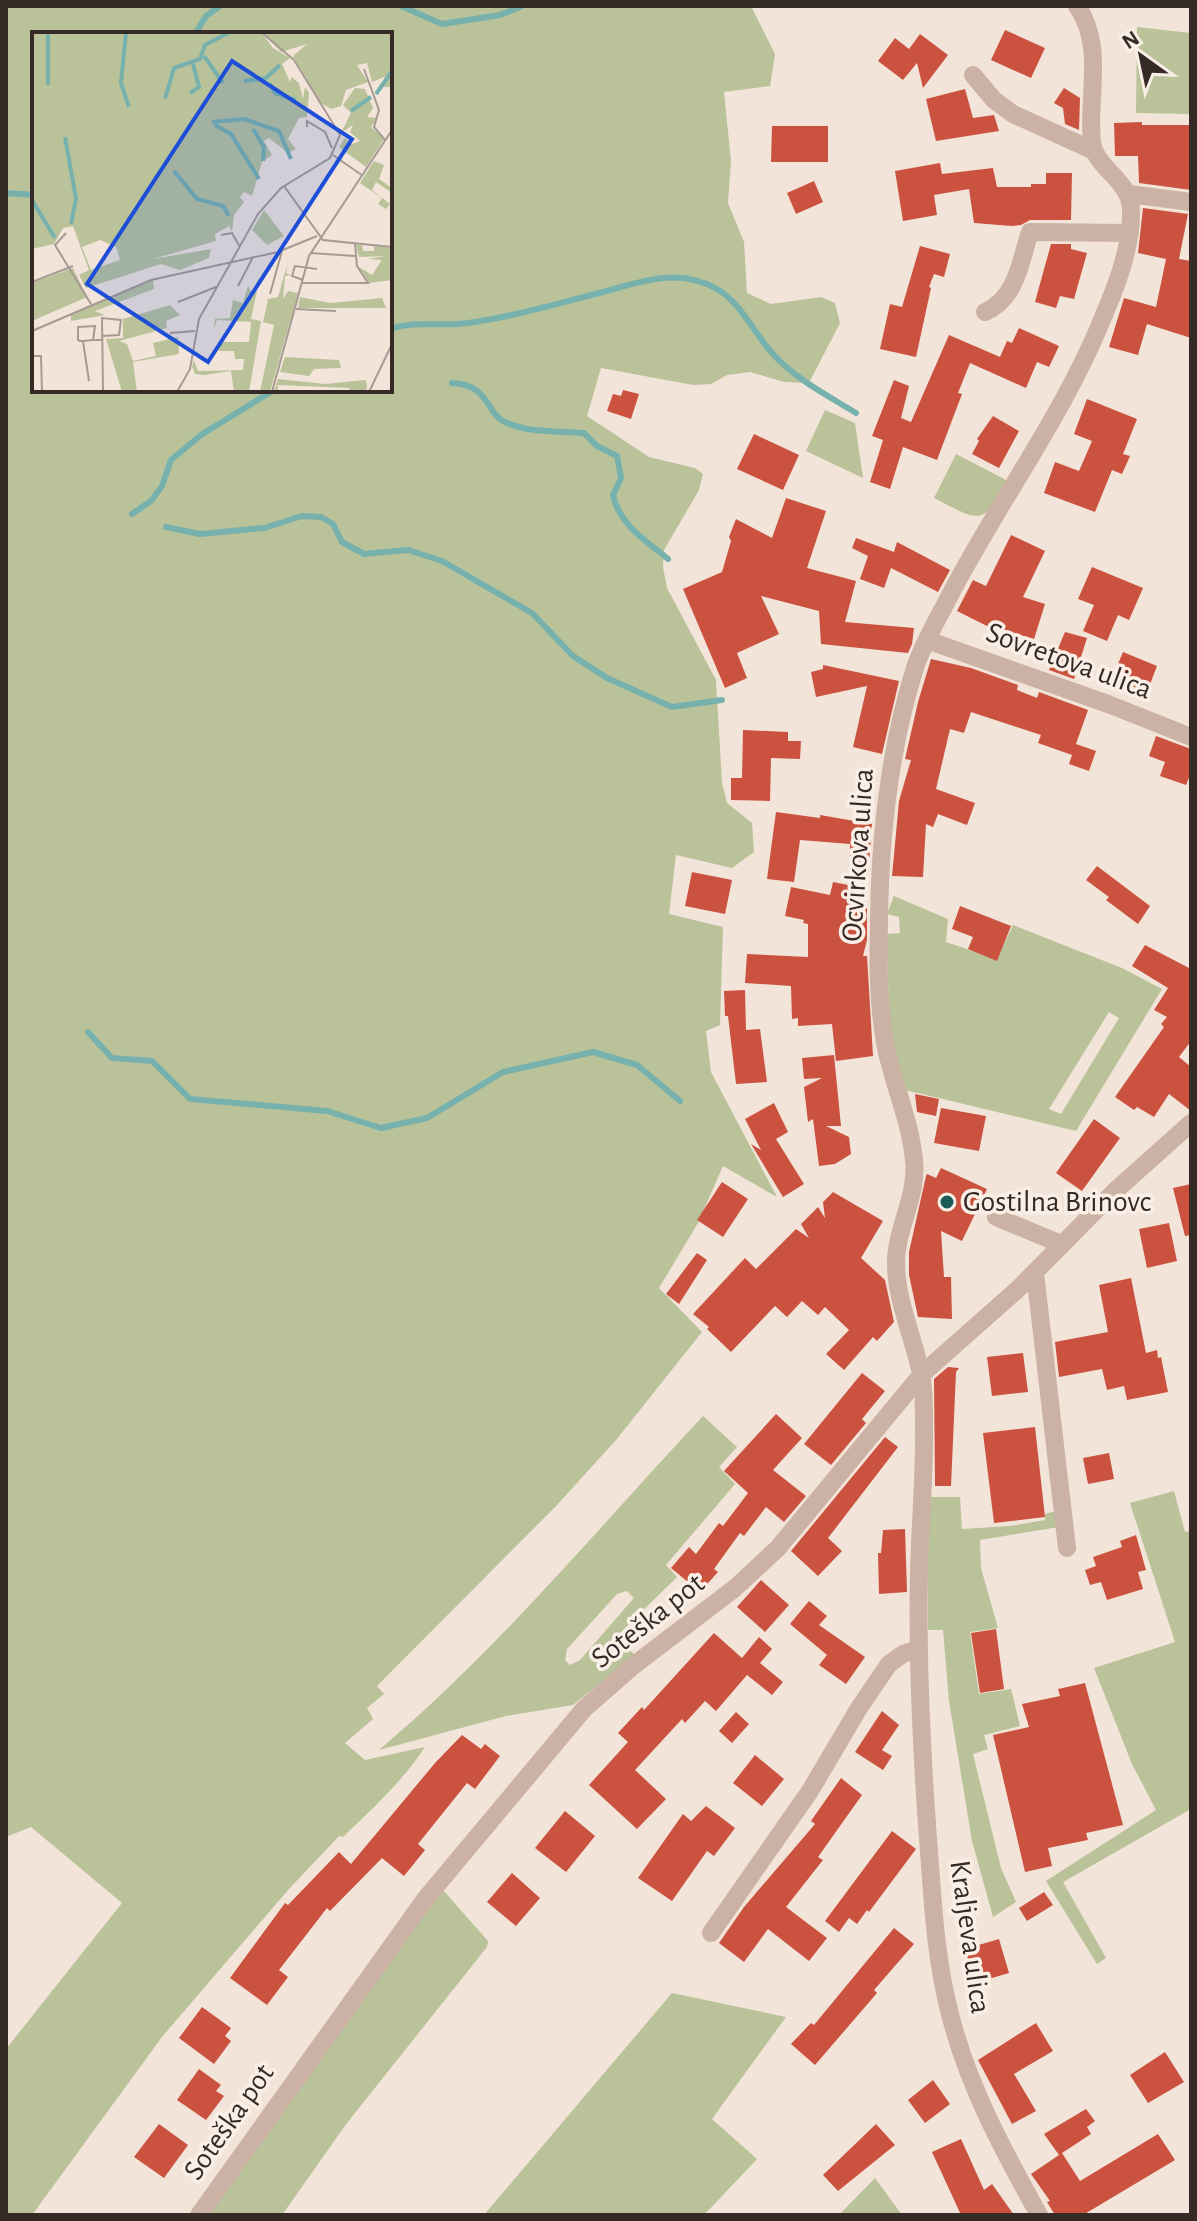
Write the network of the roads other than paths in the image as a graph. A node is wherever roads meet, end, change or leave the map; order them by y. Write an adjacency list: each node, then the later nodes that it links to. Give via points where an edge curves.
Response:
1 (1077, 6): 3 (street, via 1092,40)
2 (973, 75): 3 (street, via 1013,114)
3 (1092, 150): 4 (street)
4 (1129, 194): 5 (street); 6 (street, Ocvirkova ulica)
5 (1191, 202)
6 (1130, 233): 7 (street, via 1030,232 1012,290); 8 (street, Ocvirkova ulica, via 1090,351)
7 (985, 312)
8 (927, 640): 9 (street, Sovretova ulica); 14 (street, Ocvirkova ulica, via 915,666 884,805 879,953 886,1049 914,1160 911,1194 899,1229 898,1284)
9 (1191, 737)
10 (1191, 1123): 12 (street, Soteška pot)
11 (996, 1217): 12 (street)
12 (1061, 1244): 13 (street, Soteška pot)
13 (1035, 1273): 14 (street, Soteška pot); 15 (street)
14 (922, 1374): 16 (street, Kraljeva ulica); 18 (street, Soteška pot, via 778,1548 584,1709 426,1898)
15 (1067, 1548)
16 (918, 1649): 17 (street, via 889,1664 810,1791); 19 (street, Kraljeva ulica, via 935,1923 948,2009 972,2084)
17 (711, 1933)
18 (199, 2215)
19 (1039, 2215)

